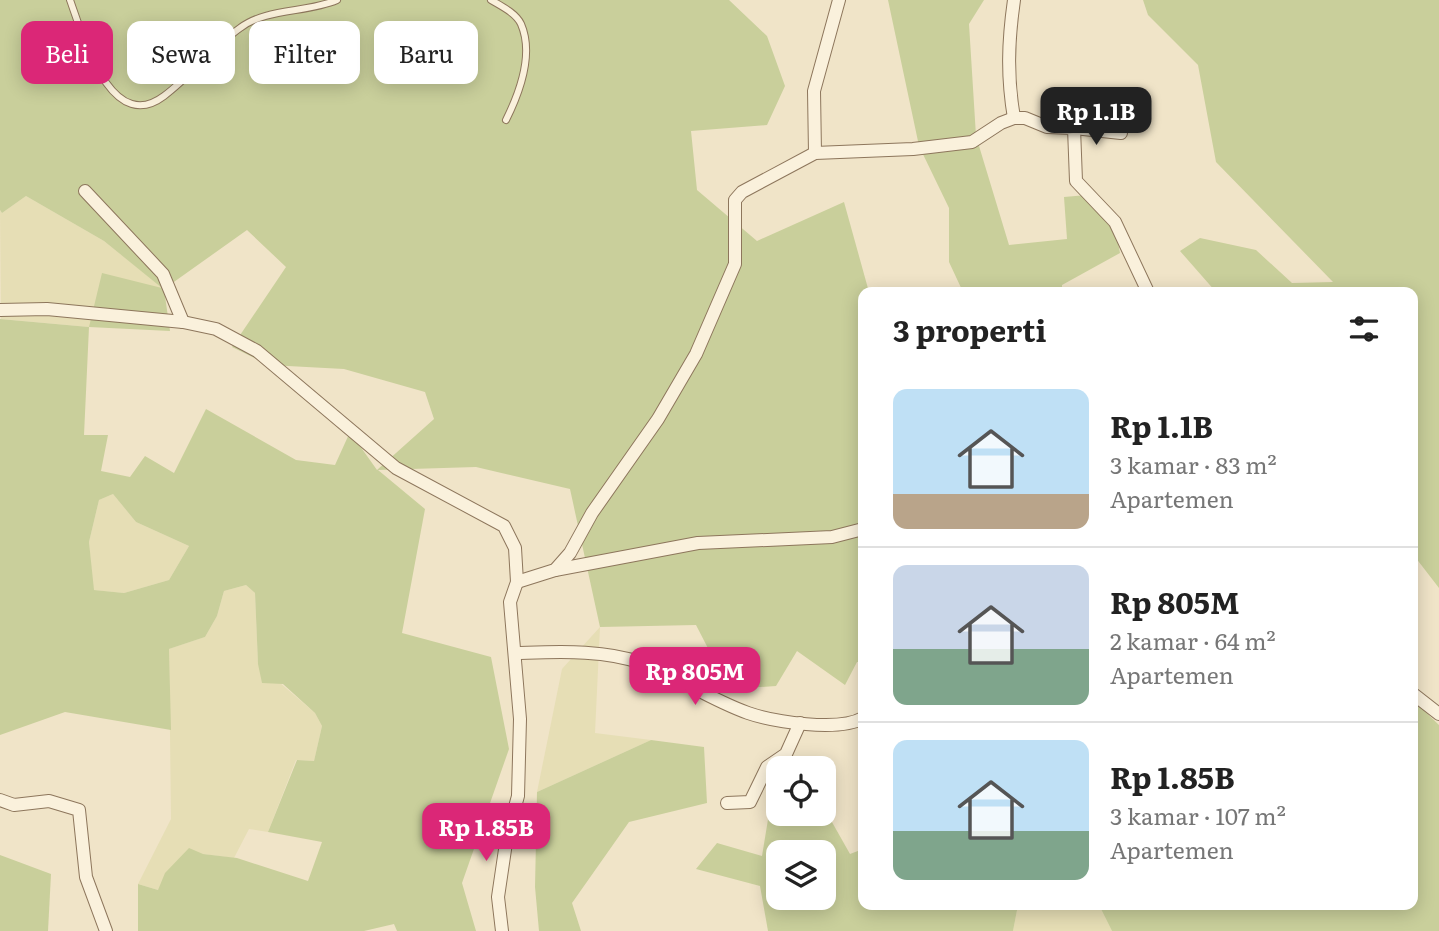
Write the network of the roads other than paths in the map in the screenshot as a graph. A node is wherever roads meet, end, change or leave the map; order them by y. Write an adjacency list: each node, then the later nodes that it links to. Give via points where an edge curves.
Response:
1 (70, 0): 2 (lane, via 88,51 106,81 125,103 135,107 166,95 240,27)
2 (337, 0)
3 (491, 0): 7 (lane, via 521,24 525,52 520,90)
4 (839, 0): 10 (street, via 814,91)
5 (1014, 0): 6 (street, via 1007,47)
6 (1014, 118): 8 (street); 10 (street, via 972,142)
7 (506, 120)
8 (1074, 128): 9 (street); 12 (street, via 1076,181 1115,222)
9 (1121, 133)
10 (815, 153): 16 (street, via 735,200 735,264 696,354 658,419)
11 (85, 191): 14 (street, via 163,274)
12 (1146, 287)
13 (0, 310): 14 (street, via 47,309)
14 (183, 322): 17 (street, via 239,339 396,468 504,526 515,548)
15 (858, 529): 16 (street, via 832,537 698,543)
16 (555, 570): 17 (street)
17 (517, 582): 18 (street, via 510,602)
18 (514, 653): 22 (street, via 610,655 642,663 749,714); 26 (street, via 520,719 518,796 498,897)
19 (1418, 698): 20 (street)
20 (1439, 714)
21 (858, 720): 22 (street)
22 (800, 723): 24 (street, via 786,754 767,767 750,802)
23 (0, 800): 25 (street, via 14,805 49,801 79,810 86,877)
24 (727, 803)
25 (106, 931)
26 (502, 931)

